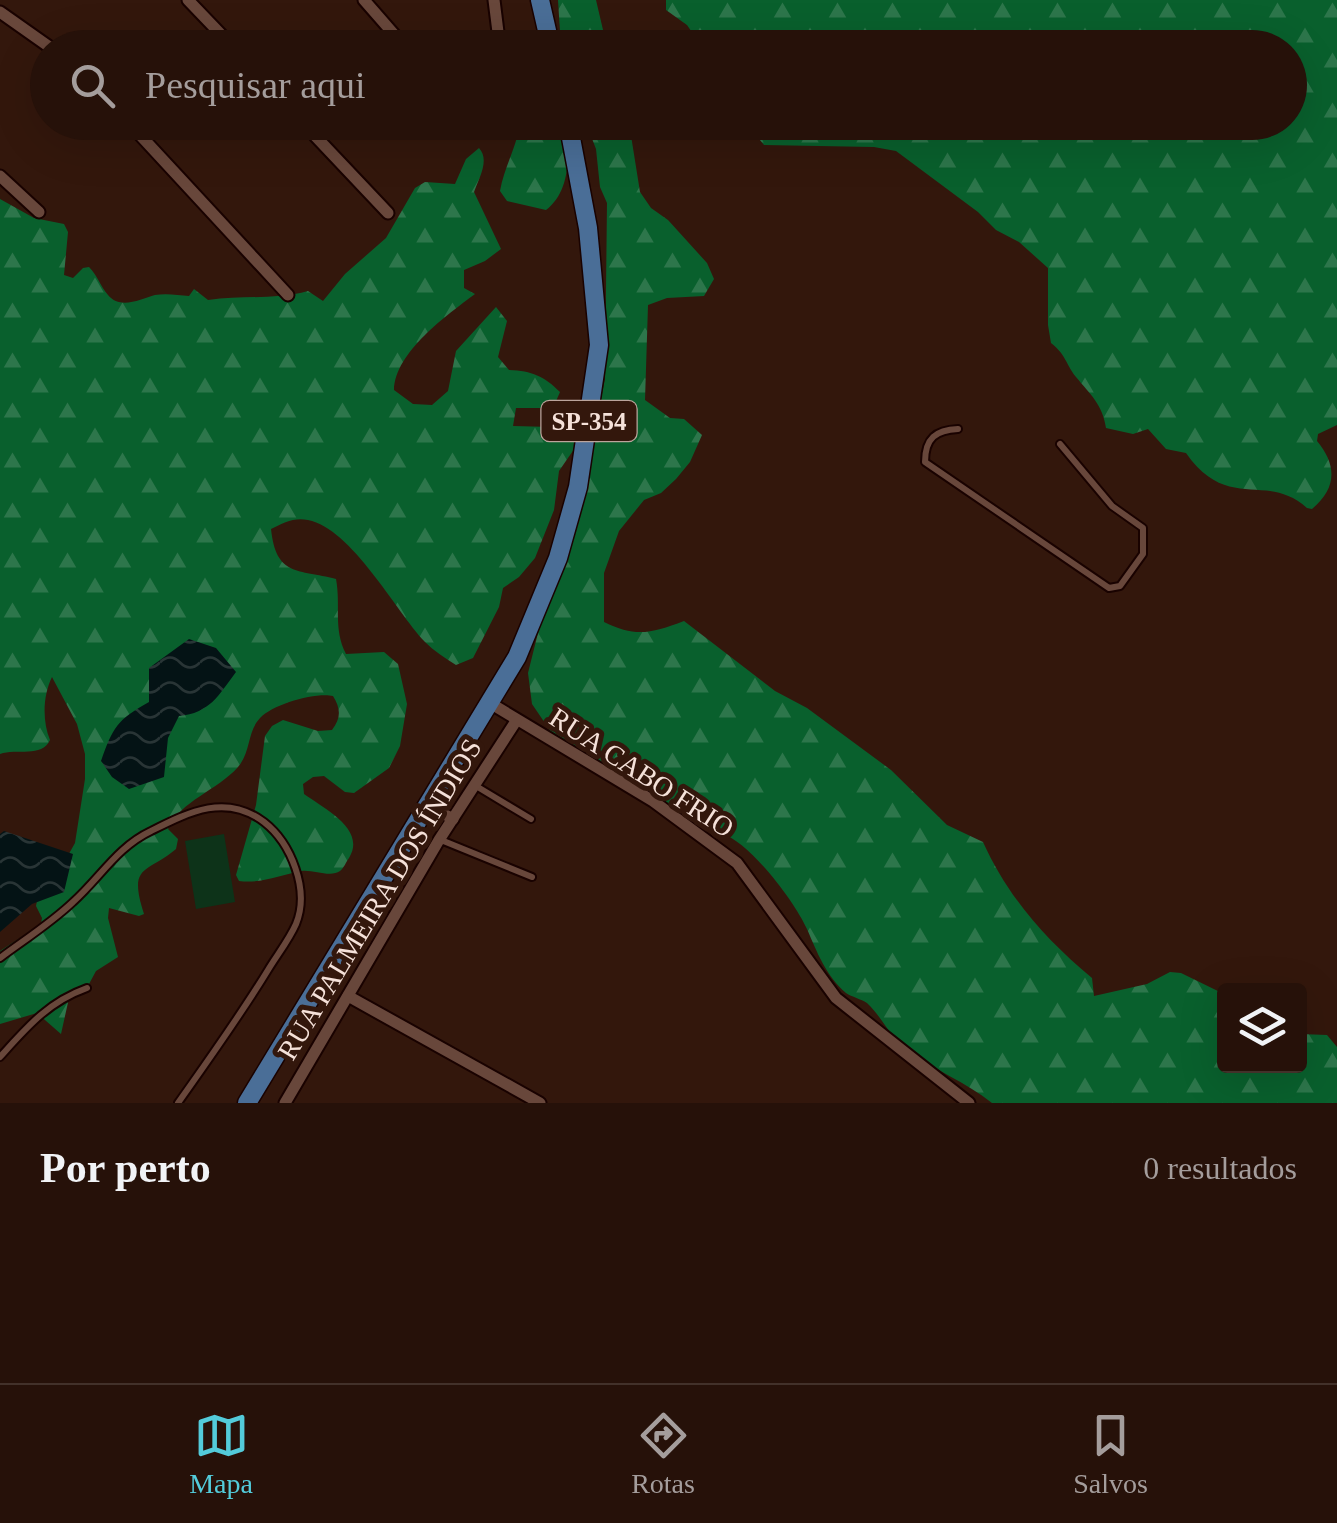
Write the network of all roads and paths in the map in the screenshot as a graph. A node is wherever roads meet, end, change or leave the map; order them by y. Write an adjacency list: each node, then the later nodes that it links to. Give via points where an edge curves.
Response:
1 (188, 0): 6 (street)
2 (364, 0): 7 (street)
3 (494, 0): 8 (street)
4 (540, 0): 9 (main road)
5 (0, 12): 10 (street)
6 (217, 30)
7 (390, 30)
8 (498, 30)
9 (547, 30)
10 (30, 33)
11 (145, 140): 17 (street)
12 (319, 140): 16 (street)
13 (572, 140): 20 (main road, SP-354, via 597,301 592,402 558,558)
14 (0, 176): 15 (street)
15 (40, 212)
16 (388, 213)
17 (288, 295)
18 (958, 430): 19 (lane, via 931,437 925,462 1110,588 1120,586 1142,554 1143,528 1112,506)
19 (1060, 444)
20 (490, 703): 21 (street, RUA CABO FRIO); 23 (main road, SP-354)
21 (516, 721): 22 (street, RUA PALMEIRA DOS ÍNDIOS); 36 (street, RUA CABO FRIO, via 652,801 736,864 836,998)
22 (476, 786): 24 (street, RUA PALMEIRA DOS ÍNDIOS); 25 (lane)
23 (426, 804): 24 (street); 33 (main road, SP-354)
24 (454, 819): 26 (street, RUA PALMEIRA DOS ÍNDIOS)
25 (531, 819)
26 (440, 840): 27 (lane); 30 (street, RUA PALMEIRA DOS ÍNDIOS)
27 (532, 877)
28 (0, 958): 32 (lane, via 70,906 136,838 156,828 214,805 250,811 281,835 296,870 296,923)
29 (87, 988): 31 (lane, via 40,1012)
30 (348, 996): 34 (street, RUA PALMEIRA DOS ÍNDIOS); 35 (street)
31 (0, 1057)
32 (178, 1103)
33 (248, 1103)
34 (285, 1103)
35 (540, 1103)
36 (969, 1103)

